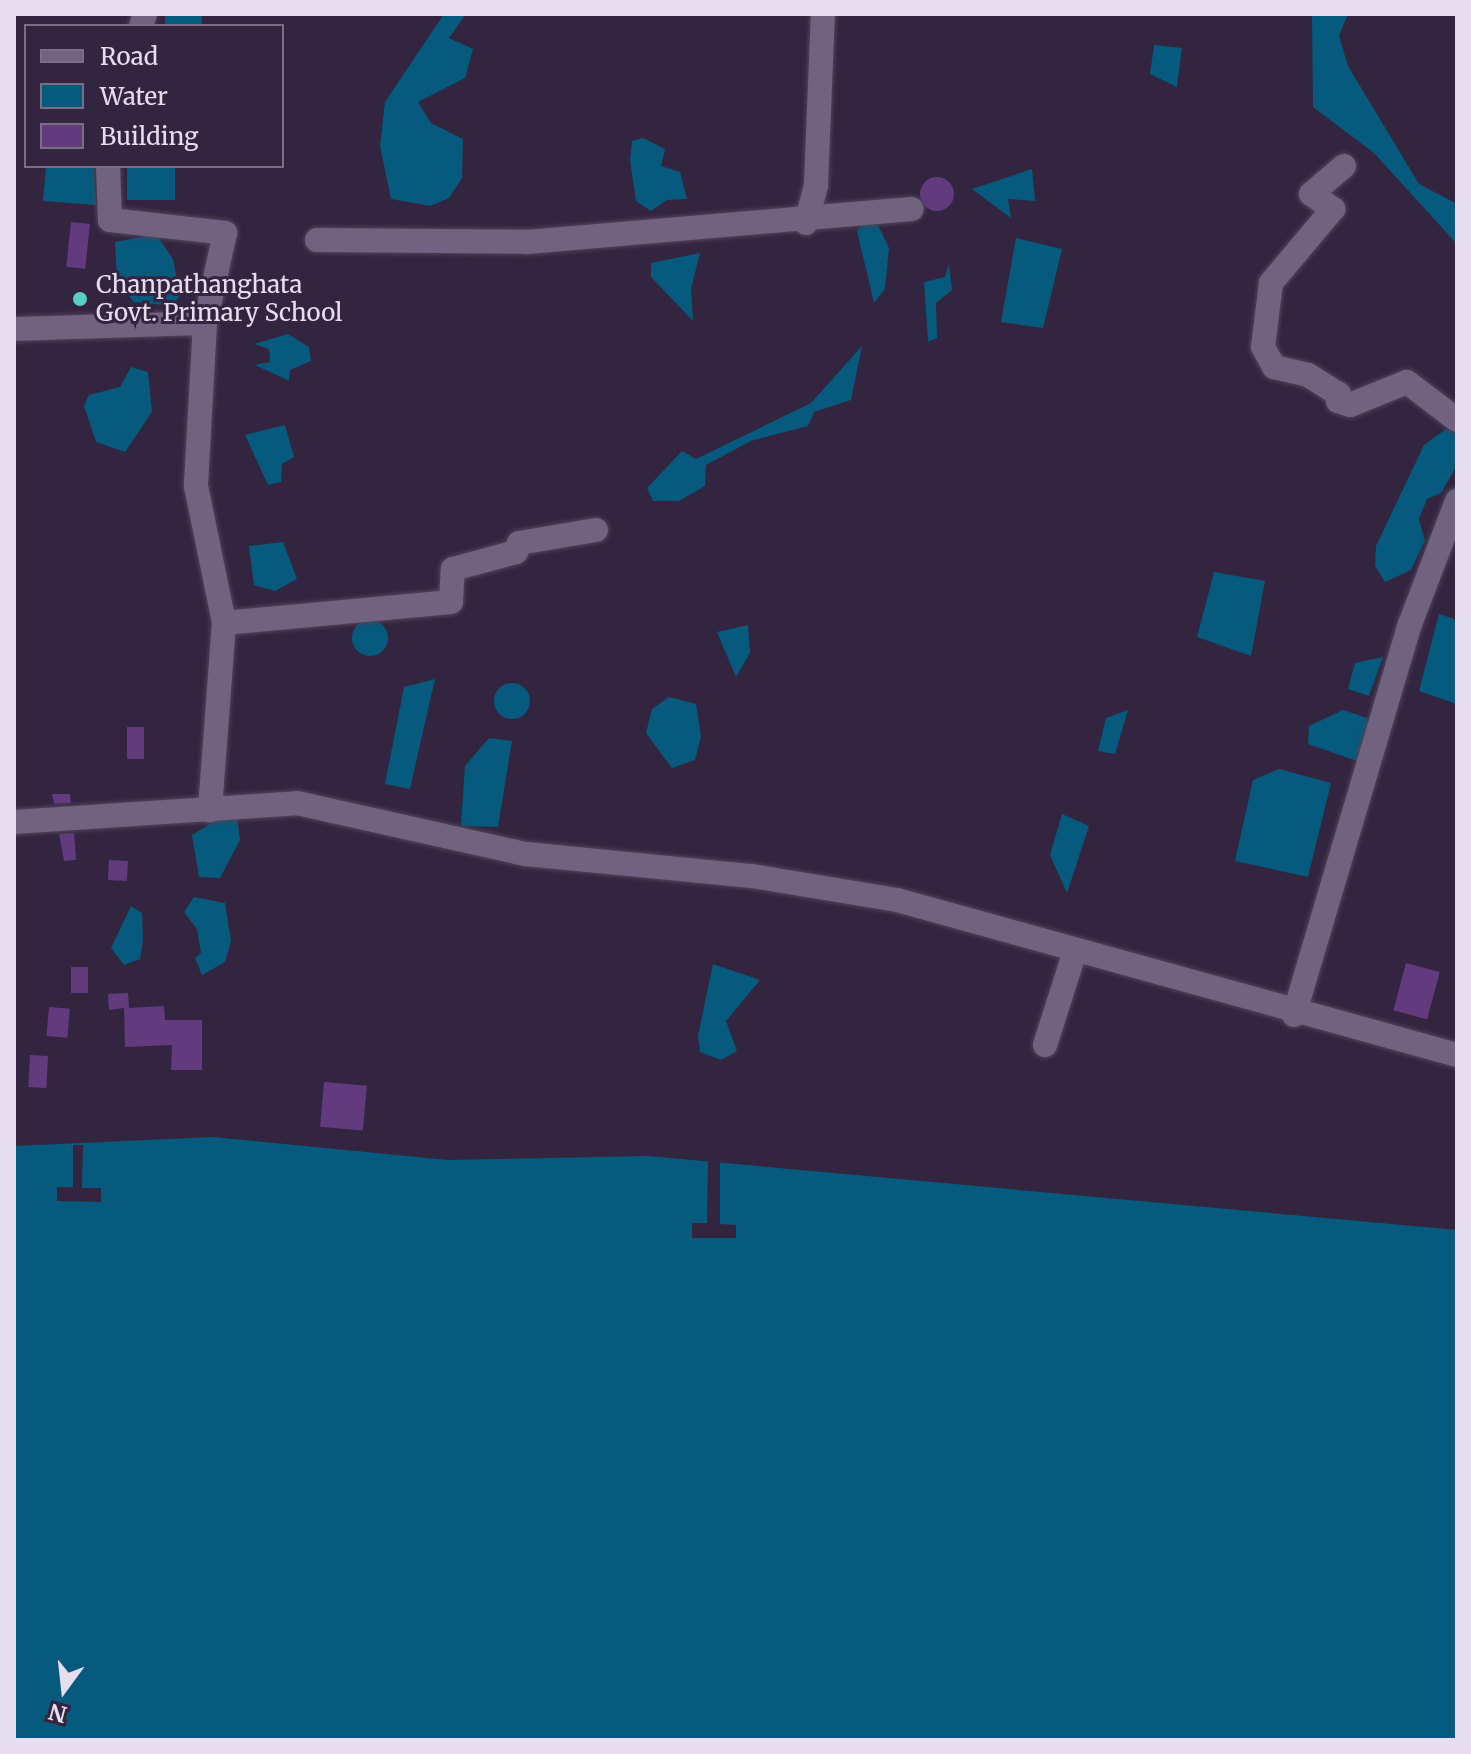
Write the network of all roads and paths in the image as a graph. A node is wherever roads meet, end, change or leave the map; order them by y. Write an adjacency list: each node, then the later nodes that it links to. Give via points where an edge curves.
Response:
1 (823, 14): 5 (street, via 816,185)
2 (1344, 166): 9 (street, via 1311,194 1333,209 1271,283 1263,347 1274,367 1308,375 1339,394 1338,401 1350,405 1407,382)
3 (108, 168): 7 (street, via 110,220 225,233)
4 (912, 209): 5 (street)
5 (806, 223): 6 (street, via 527,242)
6 (317, 240)
7 (205, 323): 8 (street); 12 (street, via 196,486)
8 (14, 329)
9 (1457, 420)
10 (1457, 501): 16 (street, via 1410,624)
11 (596, 530): 12 (street, via 519,543 516,552 453,569 451,602)
12 (224, 623): 13 (street)
13 (210, 810): 14 (street); 15 (street, via 297,803 526,854 752,876 897,900)
14 (14, 822)
15 (1074, 954): 16 (street); 17 (street)
16 (1294, 1015): 18 (street)
17 (1045, 1045)
18 (1457, 1055)

